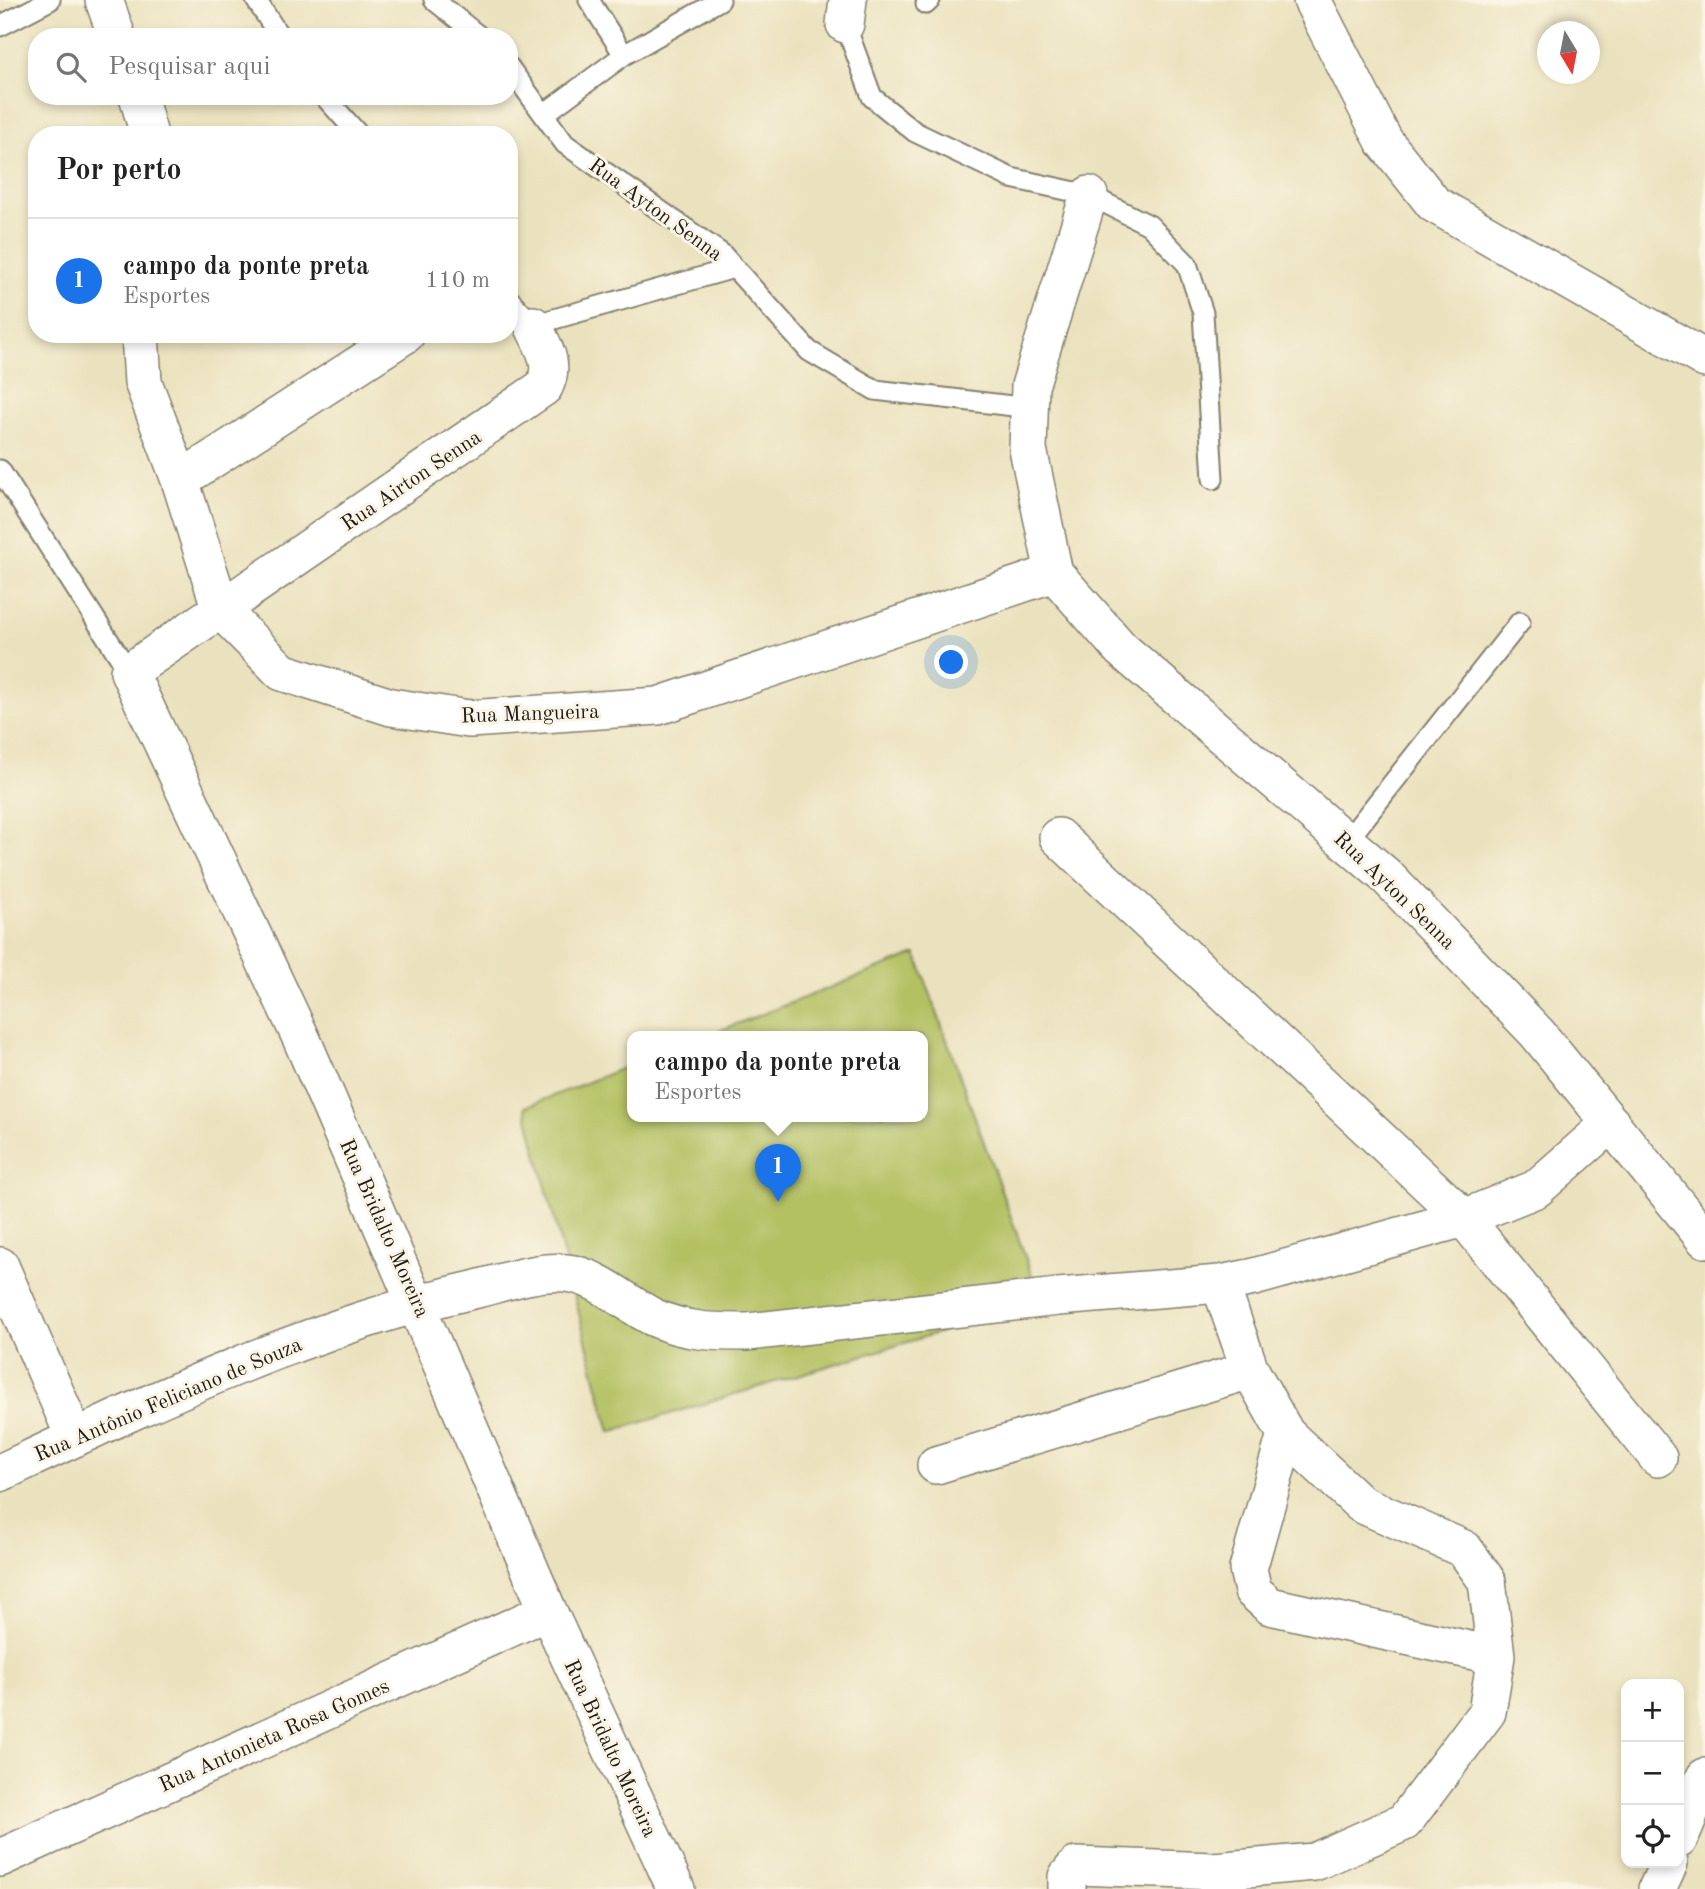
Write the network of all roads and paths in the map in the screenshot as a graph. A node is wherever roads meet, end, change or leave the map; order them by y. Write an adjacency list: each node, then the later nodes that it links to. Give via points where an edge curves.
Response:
1 (50, 0): 9 (lane)
2 (104, 0): 10 (street)
3 (256, 0): 11 (lane)
4 (434, 0): 12 (lane)
5 (589, 0): 13 (lane)
6 (720, 0): 13 (lane)
7 (1312, 0): 25 (street, via 1384,141 1434,204)
8 (847, 12): 20 (lane, via 872,97 915,132 1011,178)
9 (0, 26)
10 (114, 28)
11 (274, 28)
12 (469, 28)
13 (624, 55): 17 (lane)
14 (518, 79): 17 (lane, Rua Ayton Senna)
15 (141, 105): 18 (street)
16 (332, 105): 19 (lane)
17 (544, 114): 21 (lane, Rua Ayton Senna, via 565,144 722,254)
18 (146, 126)
19 (351, 126)
20 (1089, 195): 26 (street, via 1030,386); 28 (lane, via 1149,225 1187,264 1203,313)
21 (734, 268): 22 (lane); 26 (lane, Rua Ayton Senna, via 809,351 875,390)
22 (521, 312): 31 (street, Rua Airton Senna, via 551,364 544,387)
23 (140, 343): 29 (street, Rua Mangueira, via 143,382)
24 (392, 343): 29 (street)
25 (1705, 359)
26 (1030, 408): 30 (street, via 1028,449)
27 (0, 470): 33 (lane)
28 (1213, 478)
29 (180, 480): 31 (street, Rua Mangueira)
30 (1054, 573): 31 (street, Rua Mangueira, via 658,706 469,719 391,707 282,673); 35 (street, Rua Ayton Senna, via 1121,649)
31 (220, 610): 33 (street)
32 (1520, 622): 35 (lane)
33 (129, 673): 41 (street, Rua Bridalto Moreira, via 302,1040)
34 (1058, 837): 37 (street)
35 (1346, 842): 36 (street, Rua Ayton Senna, via 1386,876 1537,1033)
36 (1611, 1123): 37 (street, Rua Antônio Feliciano de Souza, via 1536,1189); 38 (street, Rua Ayton Senna)
37 (1464, 1218): 40 (street, Rua Antônio Feliciano de Souza); 45 (street)
38 (1705, 1239)
39 (0, 1266): 44 (street)
40 (1220, 1284): 41 (street, Rua Antônio Feliciano de Souza, via 748,1332 697,1332 656,1318 591,1280 567,1273); 42 (street)
41 (417, 1302): 44 (street, Rua Antônio Feliciano de Souza, via 270,1351); 48 (street, Rua Bridalto Moreira)
42 (1250, 1370): 43 (street); 46 (street)
43 (1286, 1434): 49 (street, via 1360,1504 1464,1549 1487,1581); 49 (street, via 1248,1569 1253,1591 1270,1606)
44 (75, 1438): 47 (street, Rua Antônio Feliciano de Souza)
45 (1658, 1458)
46 (936, 1465)
47 (0, 1473)
48 (548, 1611): 52 (street, Rua Antonieta Rosa Gomes); 54 (street, Rua Bridalto Moreira)
49 (1496, 1656): 55 (street, via 1487,1712 1404,1822 1314,1862 1214,1871 1076,1866 1067,1877)
50 (1705, 1777): 51 (street)
51 (1684, 1827)
52 (0, 1858)
53 (1666, 1868): 56 (street)
54 (676, 1889)
55 (1067, 1889)
56 (1657, 1889)

